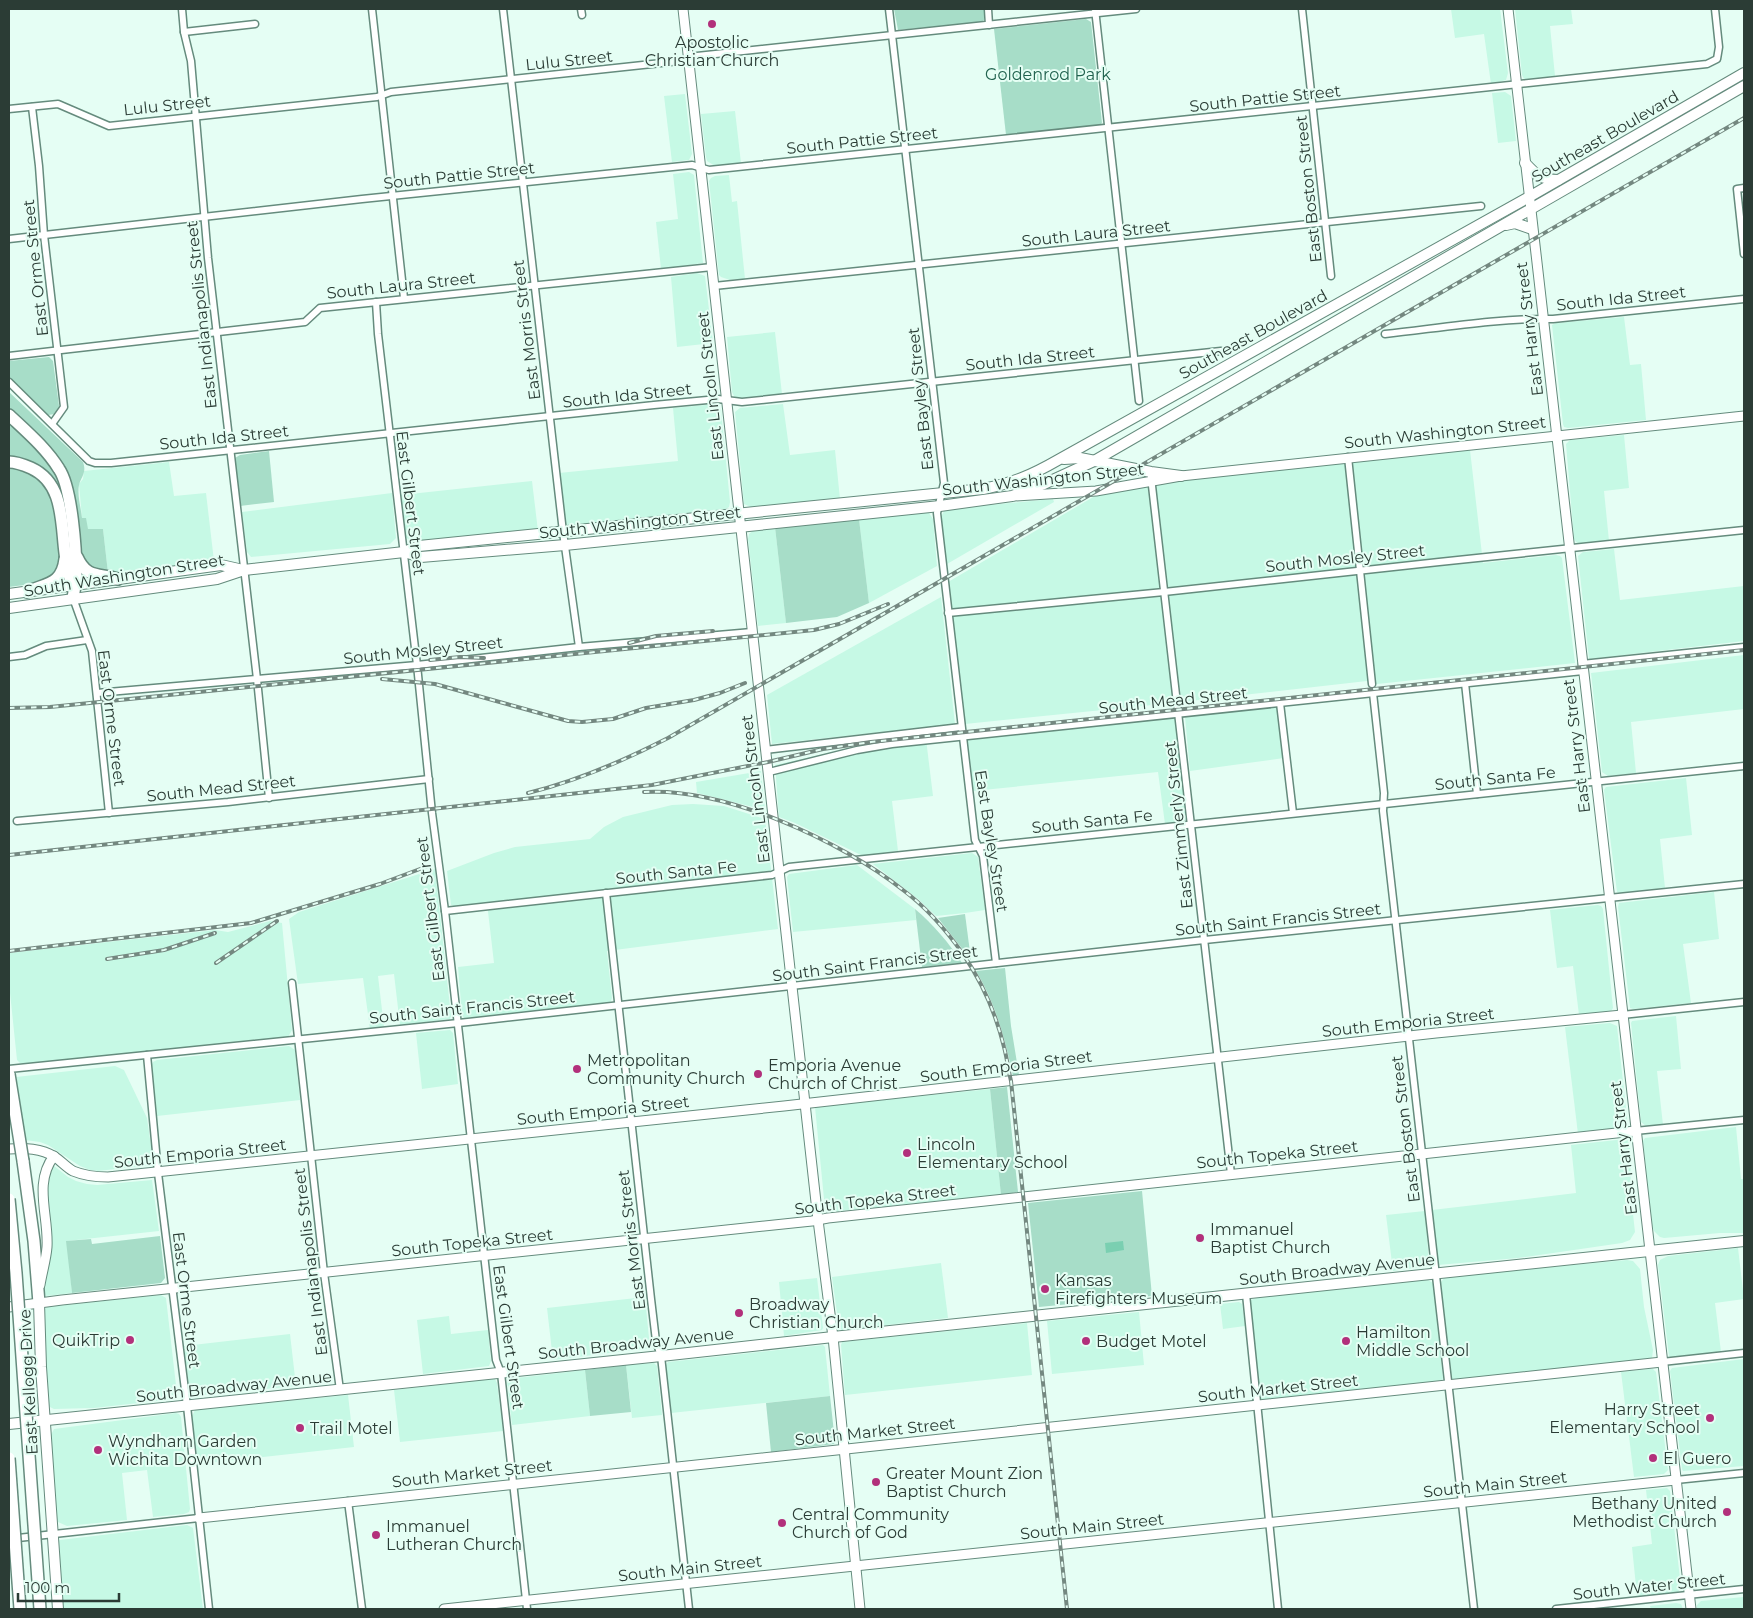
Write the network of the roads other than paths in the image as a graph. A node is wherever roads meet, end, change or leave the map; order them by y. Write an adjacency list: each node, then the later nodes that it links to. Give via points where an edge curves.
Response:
1 (182, 9): 14 (street, East Indianapolis Street)
2 (372, 9): 21 (street)
3 (503, 9): 18 (street, East Morris Street)
4 (683, 9): 16 (street, East Lincoln Street)
5 (889, 9): 15 (street, East Bayley Street)
6 (988, 9): 13 (street)
7 (1136, 9): 11 (street, Lulu Street)
8 (1302, 9): 22 (street, East Boston Street)
9 (1508, 9): 19 (street, East Harry Street)
10 (1714, 9): 19 (street, South Pattie Street, via 1719,47 1717,59 1707,64)
11 (1095, 11): 13 (street, Lulu Street); 26 (street)
12 (255, 24): 14 (street)
13 (989, 25): 15 (street, Lulu Street)
14 (184, 32): 25 (street, East Indianapolis Street, via 191,61)
15 (892, 34): 16 (street, Lulu Street); 27 (street, East Bayley Street)
16 (689, 58): 18 (street, Lulu Street); 29 (street, East Lincoln Street)
17 (1744, 73): 30 (main road, Southeast Boulevard)
18 (511, 80): 21 (street, Lulu Street); 31 (street, East Morris Street)
19 (1516, 85): 22 (street, South Pattie Street); 28 (street, East Harry Street)
20 (1744, 86): 36 (main road, Southeast Boulevard)
21 (382, 95): 25 (street, Lulu Street); 33 (street)
22 (1313, 106): 26 (street, South Pattie Street); 38 (street, East Boston Street)
23 (32, 107): 24 (street, Lulu Street); 25 (street, Lulu Street, via 58,104 109,126); 41 (street, East Orme Street)
24 (9, 109)
25 (196, 116): 37 (street, East Indianapolis Street)
26 (1108, 128): 27 (street, South Pattie Street); 43 (street)
27 (906, 150): 29 (street, South Pattie Street, via 709,170); 45 (street, East Bayley Street)
28 (1525, 163): 30 (main road, via 1537,176); 34 (street, East Harry Street)
29 (701, 168): 31 (street, South Pattie Street, via 692,165); 46 (street, East Lincoln Street)
30 (1559, 180): 34 (main road, Southeast Boulevard)
31 (522, 183): 33 (street, South Pattie Street); 48 (street, East Morris Street)
32 (1744, 188): 44 (street, via 1737,189)
33 (393, 196): 37 (street, South Pattie Street); 50 (street)
34 (1529, 197): 36 (street, East Harry Street); 72 (main road, Southeast Boulevard)
35 (1481, 206): 38 (street, South Laura Street)
36 (1530, 209): 39 (main road, Southeast Boulevard); 40 (street, East Harry Street)
37 (205, 217): 41 (street, South Pattie Street); 54 (street, East Indianapolis Street)
38 (1326, 223): 43 (street, South Laura Street); 47 (street, East Boston Street)
39 (1500, 226): 40 (main road, via 1515,223); 73 (main road, Southeast Boulevard)
40 (1532, 229): 53 (street, East Harry Street)
41 (44, 235): 42 (street, South Pattie Street); 56 (street, East Orme Street)
42 (9, 239)
43 (1122, 244): 45 (street, South Laura Street); 59 (street)
44 (1744, 254)
45 (919, 265): 49 (street, South Laura Street); 61 (street, East Bayley Street)
46 (712, 267): 48 (street, South Laura Street); 49 (street, East Lincoln Street)
47 (1331, 276)
48 (534, 285): 50 (street, South Laura Street); 65 (street, East Morris Street)
49 (714, 286): 62 (street, East Lincoln Street)
50 (404, 298): 52 (street, South Laura Street)
51 (1744, 299): 53 (street, South Ida Street)
52 (376, 302): 54 (street, South Laura Street, via 320,308 305,322); 68 (street, East Gilbert Street)
53 (1543, 318): 55 (street, South Ida Street); 69 (street, East Harry Street)
54 (217, 333): 56 (street, South Laura Street); 70 (street, East Indianapolis Street)
55 (1385, 334)
56 (58, 351): 58 (street, South Laura Street); 67 (street, East Orme Street, via 64,407)
57 (1221, 351): 59 (street, South Ida Street)
58 (9, 356)
59 (1135, 360): 61 (street, South Ida Street); 63 (street)
60 (9, 382): 67 (street)
61 (932, 382): 62 (street, South Ida Street); 77 (street, East Bayley Street, via 944,483)
62 (727, 401): 65 (street, South Ida Street, via 718,399); 80 (street, East Lincoln Street)
63 (1139, 401)
64 (9, 415): 87 (highway, via 45,450 60,470 69,496)
65 (550, 416): 68 (street, South Ida Street); 83 (street, East Morris Street)
66 (1744, 416): 69 (street, South Washington Street)
67 (52, 424): 70 (street, South Ida Street, via 89,461 95,463)
68 (389, 433): 70 (street, South Ida Street); 86 (street, East Gilbert Street)
69 (1557, 436): 71 (street, South Washington Street); 85 (street, East Harry Street)
70 (230, 450): 88 (street, East Indianapolis Street)
71 (1348, 457): 75 (street, South Washington Street); 89 (street)
72 (1058, 460): 73 (main road); 77 (main road, Southeast Boulevard, via 1010,483)
73 (1094, 460): 76 (main road); 78 (main road, Southeast Boulevard)
74 (9, 462): 87 (highway, via 26,465 39,472 54,489)
75 (1182, 476): 76 (main road)
76 (1151, 477): 78 (street, South Washington Street, via 1096,491); 93 (street, East Zimmerly Street)
77 (942, 492): 79 (street, East Bayley Street); 80 (main road, Southeast Boulevard)
78 (1012, 496): 79 (main road, South Washington Street)
79 (940, 506): 81 (main road, South Washington Street); 96 (street, East Bayley Street, via 937,513)
80 (740, 514): 81 (street, East Lincoln Street); 83 (main road, South Washington Street)
81 (741, 527): 84 (main road, South Washington Street); 97 (street, East Lincoln Street)
82 (1744, 530): 85 (street, South Mosley Street)
83 (563, 532): 84 (street, East Morris Street); 86 (main road, South Washington Street, via 419,546)
84 (565, 545): 86 (main road, South Washington Street, via 421,557); 99 (street, East Morris Street)
85 (1570, 548): 89 (street, South Mosley Street); 103 (street, East Harry Street)
86 (404, 552): 88 (main road, South Washington Street); 102 (street, East Gilbert Street)
87 (70, 554): 90 (highway, via 92,574); 91 (highway, via 76,577); 92 (highway, via 58,578)
88 (244, 570): 90 (main road, South Washington Street, via 221,565); 91 (main road, South Washington Street, via 217,578); 104 (street, East Indianapolis Street)
89 (1360, 570): 93 (street, South Mosley Street); 106 (street)
90 (118, 579): 91 (main road, South Washington Street)
91 (73, 590): 92 (main road, South Washington Street); 95 (main road, South Washington Street); 98 (street, East Orme Street)
92 (27, 592): 94 (main road, South Washington Street)
93 (1164, 592): 96 (street, South Mosley Street); 110 (street, East Zimmerly Street)
94 (9, 594)
95 (9, 608)
96 (948, 613): 111 (street, East Bayley Street)
97 (752, 632): 99 (street, South Mosley Street); 113 (street, East Lincoln Street)
98 (87, 640): 101 (street); 107 (street, East Orme Street, via 92,650)
99 (579, 647): 102 (street, South Mosley Street)
100 (1744, 647): 103 (street, South Mead Street)
101 (9, 656)
102 (418, 665): 104 (street, South Mosley Street); 116 (street, East Gilbert Street)
103 (1582, 668): 105 (street, South Mead Street); 117 (street, East Harry Street)
104 (257, 679): 107 (street, South Mosley Street); 119 (street, East Indianapolis Street)
105 (1465, 683): 108 (street, South Mead Street); 118 (street)
106 (1372, 684)
107 (97, 693): 121 (street, East Orme Street)
108 (1373, 693): 109 (street, South Mead Street); 120 (street, East Boston Street)
109 (1280, 703): 110 (street, South Mead Street); 122 (street)
110 (1180, 713): 112 (street, South Mead Street); 124 (street, East Zimmerly Street)
111 (961, 727): 112 (street, East Bayley Street); 113 (street)
112 (962, 736): 115 (street, South Mead Street, via 876,746); 125 (street, East Bayley Street, via 974,840)
113 (765, 750): 115 (street, East Lincoln Street)
114 (1744, 766): 117 (street, South Santa Fe)
115 (769, 772): 126 (street, East Lincoln Street)
116 (429, 780): 119 (street, South Mead Street); 130 (street, East Gilbert Street)
117 (1596, 782): 118 (street, South Santa Fe); 129 (street, East Harry Street)
118 (1478, 794): 120 (street, South Santa Fe)
119 (269, 798): 121 (street, South Mead Street)
120 (1384, 804): 122 (street, South Santa Fe); 131 (street, East Boston Street)
121 (109, 813): 123 (street, South Mead Street)
122 (1293, 813): 124 (street, South Santa Fe)
123 (17, 821)
124 (1191, 824): 125 (street, South Santa Fe); 132 (street, East Zimmerly Street)
125 (978, 847): 126 (street, South Santa Fe, via 789,867); 133 (street, East Bayley Street, via 983,856)
126 (779, 872): 128 (street, South Santa Fe); 135 (street, East Lincoln Street)
127 (1744, 884): 129 (street, South Saint Francis Street)
128 (606, 893): 130 (street, South Santa Fe); 137 (street, East Morris Street)
129 (1609, 898): 131 (street, South Saint Francis Street); 138 (street, East Harry Street)
130 (445, 910): 139 (street, East Gilbert Street)
131 (1395, 920): 132 (street, South Saint Francis Street); 140 (street, East Boston Street)
132 (1204, 940): 133 (street, South Saint Francis Street); 143 (street, East Zimmerly Street)
133 (996, 963): 135 (street, South Saint Francis Street)
134 (292, 982): 141 (street, East Indianapolis Street)
135 (792, 987): 137 (street, South Saint Francis Street); 146 (street, East Lincoln Street)
136 (1744, 1002): 138 (street, South Emporia Street)
137 (618, 1006): 139 (street, South Saint Francis Street); 148 (street, East Morris Street)
138 (1622, 1015): 140 (street, South Emporia Street); 149 (street, East Harry Street)
139 (457, 1023): 141 (street, South Saint Francis Street); 150 (street, East Gilbert Street)
140 (1408, 1037): 143 (street, South Emporia Street); 152 (street, East Boston Street)
141 (299, 1039): 142 (street, South Saint Francis Street); 154 (street, East Indianapolis Street)
142 (146, 1055): 144 (street, South Saint Francis Street); 155 (street, East Orme Street)
143 (1218, 1058): 146 (street, South Emporia Street); 156 (street, East Zimmerly Street)
144 (9, 1069)
145 (9, 1074): 167 (highway, bridge, via 34,1241)
146 (805, 1104): 148 (street, South Emporia Street); 158 (street, East Lincoln Street)
147 (1744, 1120): 149 (street, South Topeka Street)
148 (631, 1123): 150 (street, South Emporia Street); 159 (street, East Morris Street)
149 (1635, 1131): 152 (street, South Topeka Street); 161 (street, East Harry Street)
150 (470, 1139): 154 (street, South Emporia Street); 162 (street, East Gilbert Street)
151 (9, 1150): 153 (street, South Emporia Street, via 34,1149)
152 (1421, 1155): 156 (street, South Topeka Street); 164 (street, East Boston Street)
153 (54, 1156): 155 (street, South Emporia Street, via 71,1170 90,1176 108,1178); 167 (street, East Kellogg Drive, via 44,1177 47,1247)
154 (311, 1156): 155 (street, South Emporia Street); 163 (street, East Indianapolis Street)
155 (158, 1173): 165 (street, East Orme Street)
156 (1231, 1174): 158 (street, South Topeka Street)
157 (9, 1199): 198 (highway, bridge)
158 (818, 1220): 159 (street, South Topeka Street); 169 (street, East Lincoln Street)
159 (644, 1239): 162 (street, South Topeka Street); 171 (street, East Morris Street, via 656,1341)
160 (1744, 1241): 161 (main road, South Broadway Avenue)
161 (1650, 1251): 164 (main road, South Broadway Avenue); 172 (street, East Harry Street)
162 (484, 1256): 163 (street, South Topeka Street); 173 (street, East Gilbert Street, via 496,1360)
163 (324, 1273): 165 (street, South Topeka Street); 175 (street, East Indianapolis Street)
164 (1437, 1274): 166 (main road, South Broadway Avenue); 174 (street, East Boston Street)
165 (172, 1288): 167 (street, South Topeka Street); 177 (street, East Orme Street)
166 (1246, 1294): 169 (main road, South Broadway Avenue); 176 (street)
167 (39, 1303): 168 (street, South Topeka Street); 178 (main road, East Kellogg Drive)
168 (9, 1307)
169 (832, 1337): 171 (main road, South Broadway Avenue); 180 (street, East Lincoln Street)
170 (1744, 1353): 172 (street, South Market Street)
171 (661, 1356): 173 (main road, South Broadway Avenue); 182 (street, East Morris Street)
172 (1662, 1362): 174 (street, South Market Street); 184 (street, East Harry Street)
173 (502, 1373): 175 (main road, South Broadway Avenue); 185 (street, East Gilbert Street)
174 (1448, 1384): 176 (street, South Market Street); 187 (street, East Boston Street)
175 (340, 1390): 177 (main road, South Broadway Avenue)
176 (1256, 1405): 180 (street, South Market Street); 189 (street)
177 (187, 1406): 178 (main road, South Broadway Avenue); 188 (street, East Orme Street)
178 (44, 1420): 179 (main road, South Broadway Avenue); 190 (main road, East Kellogg Drive)
179 (9, 1424)
180 (843, 1449): 182 (street, South Market Street); 192 (street, East Lincoln Street)
181 (9, 1458): 197 (highway, bridge)
182 (673, 1467): 185 (street, South Market Street); 193 (street, East Morris Street)
183 (1744, 1473): 184 (street, South Main Street)
184 (1676, 1480): 187 (street, South Main Street); 195 (street, East Harry Street)
185 (513, 1484): 186 (street, South Market Street); 196 (street, East Gilbert Street)
186 (348, 1501): 188 (street, South Market Street); 201 (street)
187 (1462, 1502): 189 (street, South Main Street); 206 (street, East Boston Street)
188 (199, 1518): 190 (street, South Market Street); 200 (street, East Orme Street)
189 (1269, 1522): 192 (street, South Main Street); 205 (street)
190 (53, 1534): 191 (street, South Market Street); 199 (main road, East Kellogg Drive)
191 (9, 1539)
192 (855, 1566): 193 (street, South Main Street); 204 (street, East Lincoln Street)
193 (686, 1584): 196 (street, South Main Street); 203 (street, East Morris Street)
194 (1744, 1589): 195 (street, South Water Street)
195 (1689, 1595): 207 (street, South Water Street); 208 (street, East Harry Street)
196 (526, 1605): 202 (street, South Main Street)
197 (20, 1609)
198 (40, 1609)
199 (58, 1609)
200 (209, 1609)
201 (362, 1609)
202 (444, 1609)
203 (689, 1609)
204 (860, 1609)
205 (1278, 1609)
206 (1474, 1609)
207 (1556, 1609)
208 (1691, 1609)

